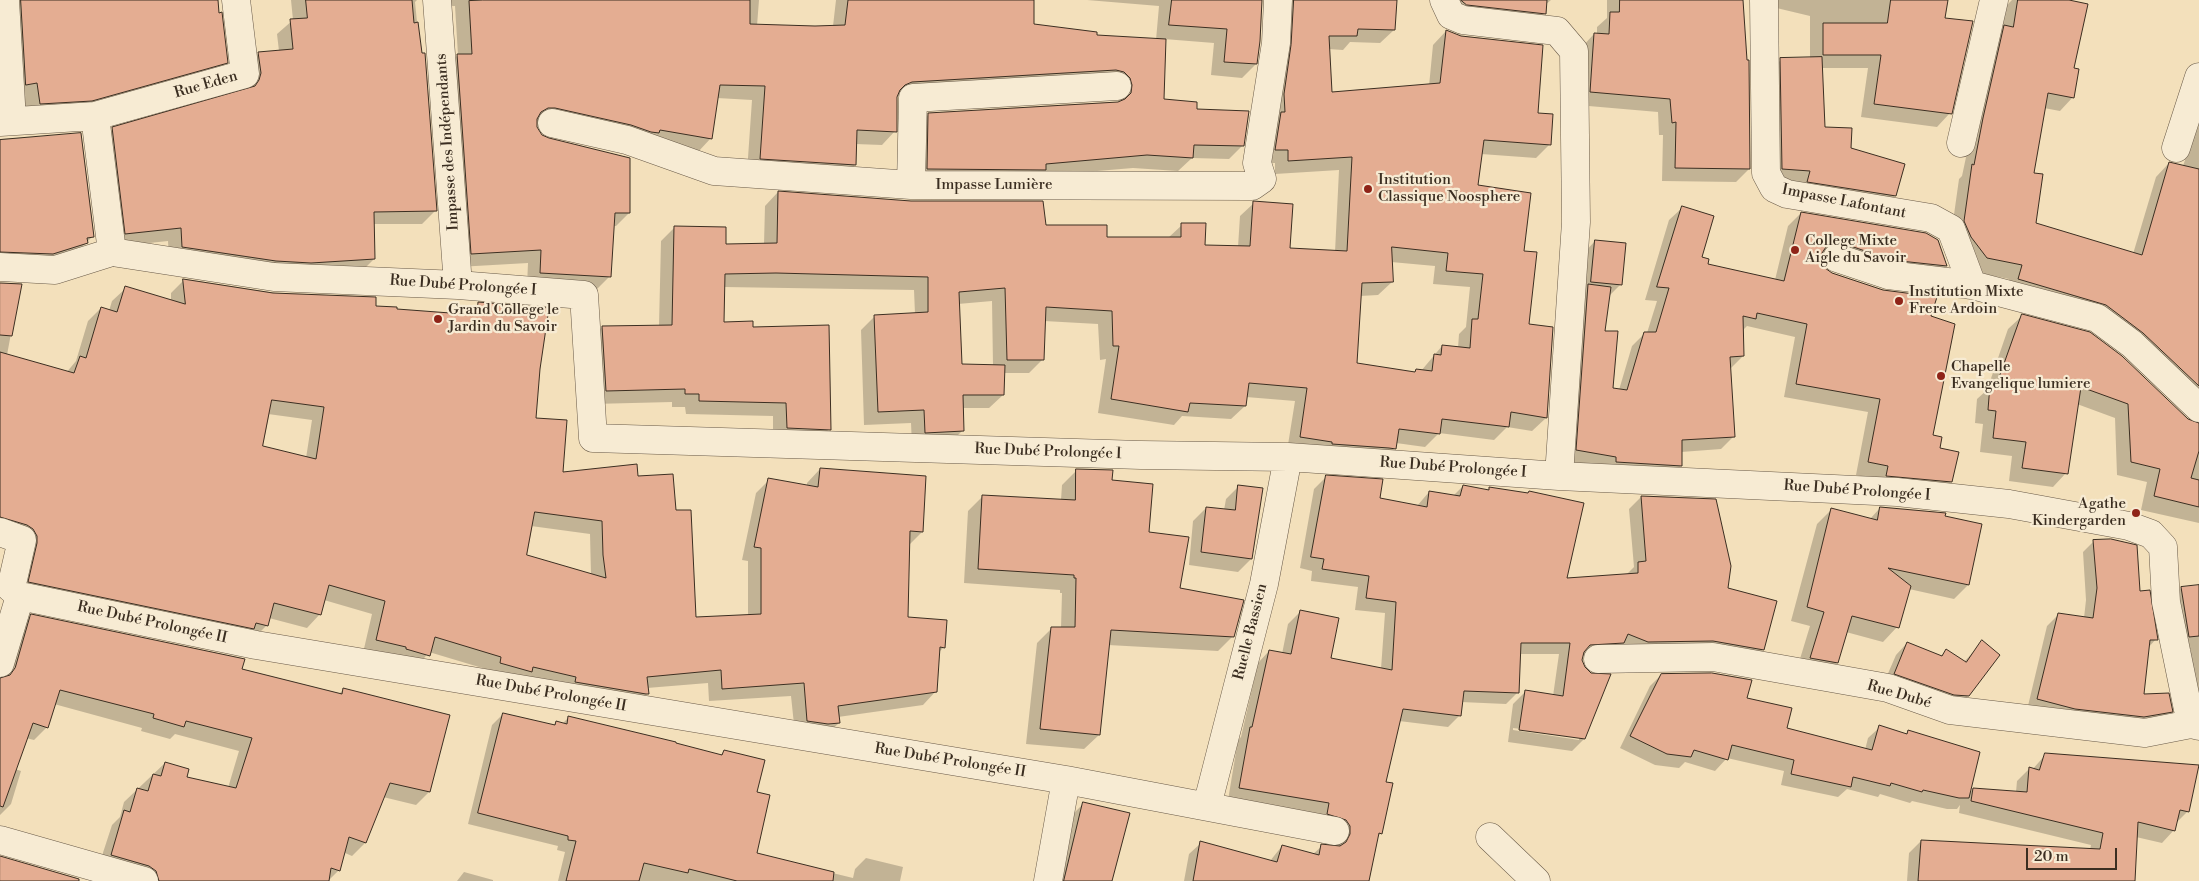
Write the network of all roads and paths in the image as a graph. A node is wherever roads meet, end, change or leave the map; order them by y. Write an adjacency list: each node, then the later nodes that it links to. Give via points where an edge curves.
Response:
1 (5, 0): 11 (street)
2 (236, 0): 10 (street, Rue Eden, via 244,74)
3 (437, 0): 19 (street, Impasse des Indépendants)
4 (1278, 0): 15 (street, Impasse Lumière, via 1276,44 1257,163 1262,179 1252,186)
5 (1764, 0): 20 (street, Impasse Lafontant, via 1766,173 1774,188 1787,194 1931,218 1951,229)
6 (1994, 0): 13 (street)
7 (1444, 1): 23 (street, via 1451,15 1463,20 1558,31 1574,51 1576,222)
8 (2199, 76): 14 (street)
9 (1117, 86): 15 (street, via 913,98)
10 (94, 116): 11 (street); 16 (street)
11 (6, 122)
12 (552, 123): 15 (street, Impasse Lumière, via 627,140 714,171)
13 (1961, 143)
14 (2176, 148)
15 (911, 185)
16 (112, 252): 18 (street, via 56,270); 19 (street, Rue Dubé Prolongée I, via 274,276)
17 (1837, 258): 20 (street, via 1888,275)
18 (0, 267)
19 (458, 285): 22 (street, Rue Dubé Prolongée I, via 584,294 594,438)
20 (1972, 285): 21 (street, via 2097,318 2132,344)
21 (2199, 408)
22 (1288, 457): 23 (street, Rue Dubé Prolongée I); 30 (street, Ruelle Bassien, via 1264,584)
23 (1559, 476): 28 (street, Rue Dubé Prolongée I, via 1897,492 2009,504 2129,526 2151,534 2163,547 2166,602)
24 (0, 532): 25 (street, via 22,540 11,588)
25 (20, 596): 27 (street); 29 (street, Rue Dubé Prolongée II, via 256,645)
26 (1598, 659): 28 (street, Rue Dubé, via 1713,657 1888,688 1950,710 2145,734)
27 (0, 663)
28 (2195, 724)
29 (1066, 780): 30 (street, Rue Dubé Prolongée II); 35 (street)
30 (1207, 806): 31 (street, Rue Dubé Prolongée II)
31 (1335, 832)
32 (1490, 837): 36 (street)
33 (0, 840): 34 (street)
34 (144, 881)
35 (1048, 881)
36 (1536, 881)

